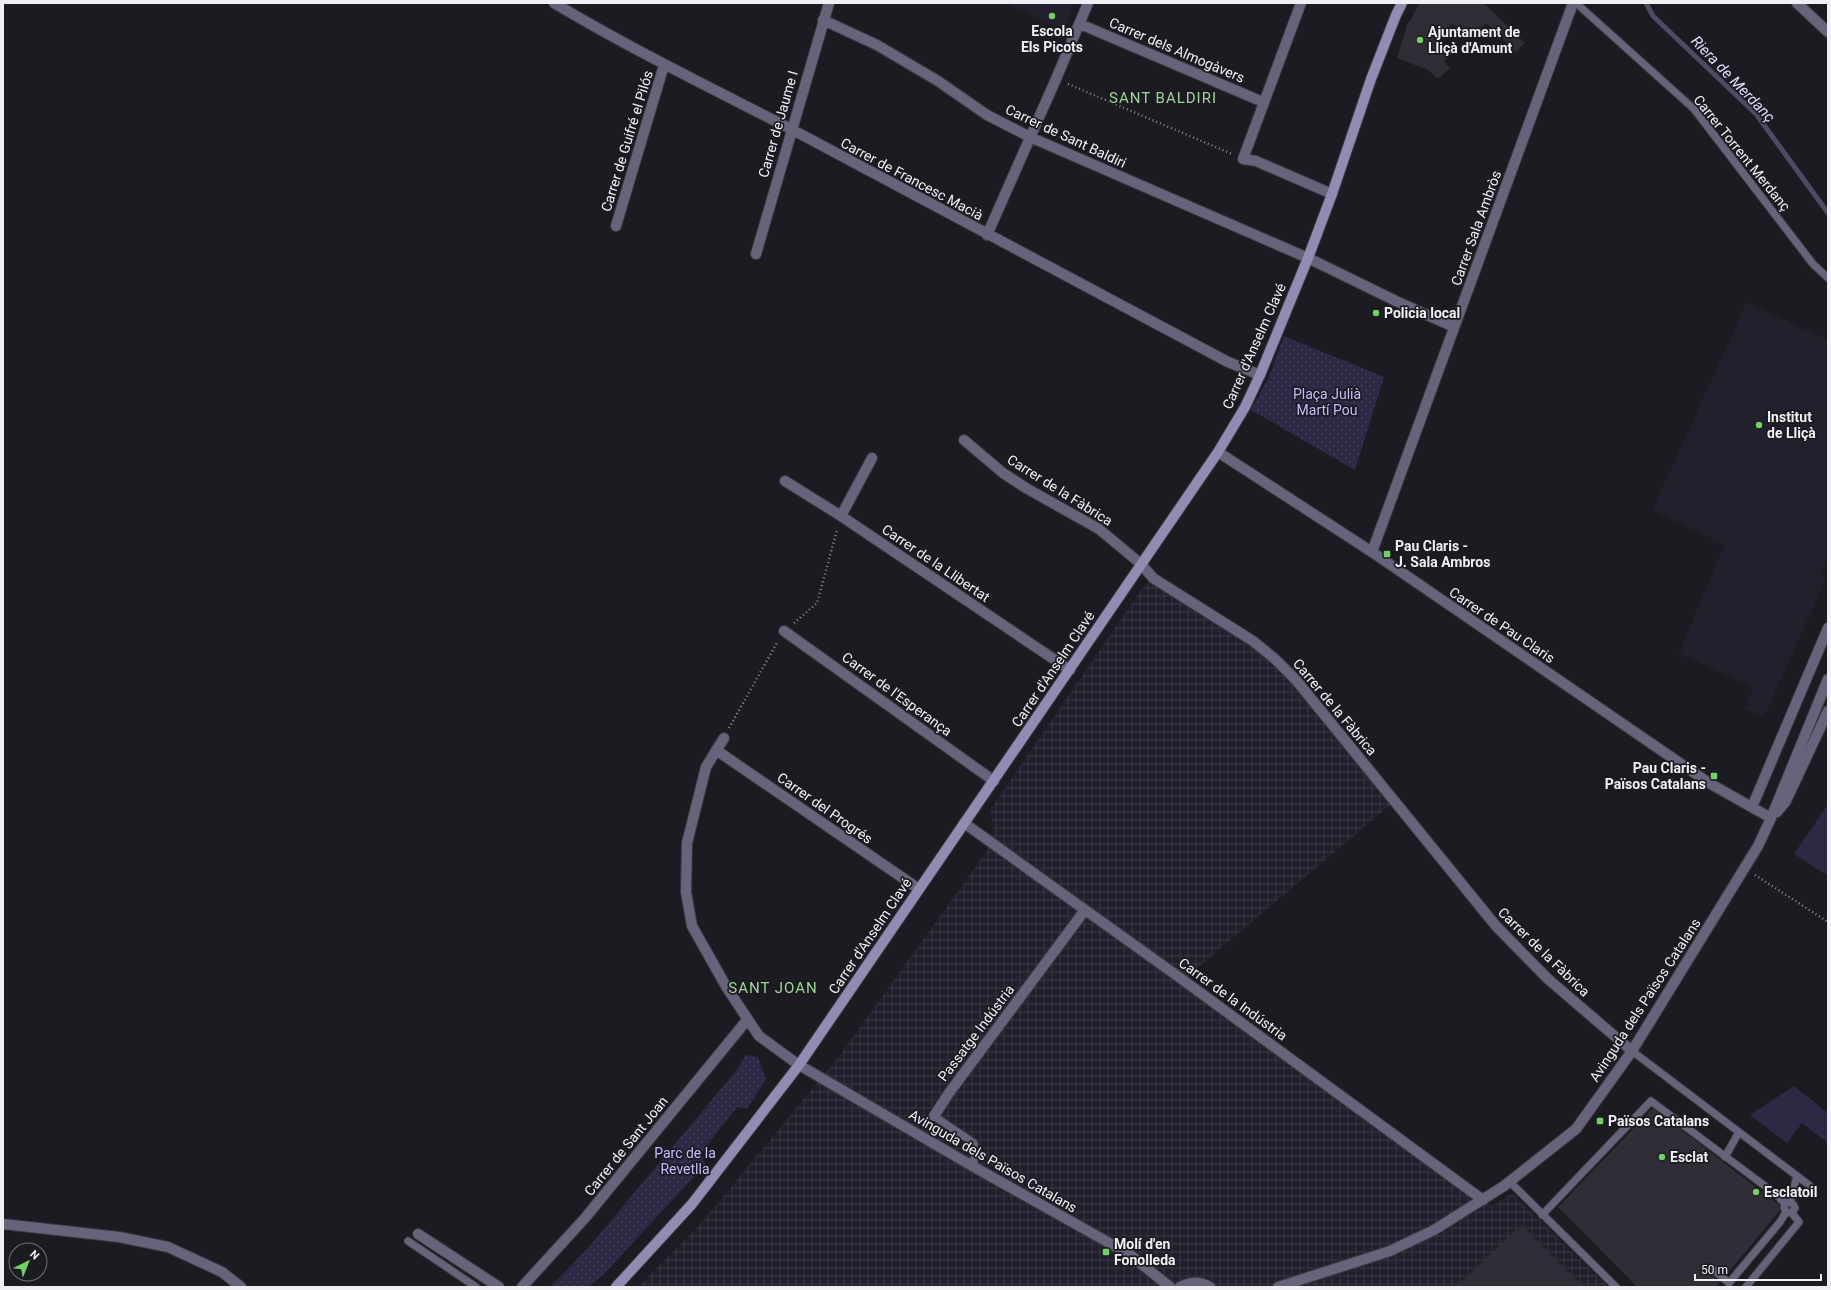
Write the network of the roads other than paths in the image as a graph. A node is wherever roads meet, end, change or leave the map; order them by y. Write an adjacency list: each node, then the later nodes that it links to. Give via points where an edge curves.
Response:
1 (554, 3): 12 (street, Carrer de Francesc Macià)
2 (829, 3): 9 (street, Carrer de Jaume I)
3 (1088, 3): 10 (street)
4 (1301, 3): 13 (street)
5 (1402, 3): 16 (street, Carrer d'Anselm Clavé, via 1371,79)
6 (1573, 3): 22 (street, Carrer Sala Ambròs)
7 (1576, 3): 21 (lane, Carrer Torrent Merdanç, via 1694,109 1813,264)
8 (1796, 3): 11 (street)
9 (823, 20): 14 (street, Carrer de Jaume I); 15 (street, Carrer de Sant Baldiri, via 877,45 938,81 986,115)
10 (1080, 24): 13 (street, Carrer dels Almogàvers); 15 (street)
11 (1828, 32)
12 (664, 65): 14 (street, Carrer de Francesc Macià); 17 (street, Carrer de Guifré el Pilós)
13 (1263, 102): 16 (street, via 1243,159 1256,161)
14 (791, 129): 18 (street, Carrer de Francesc Macià); 19 (street, Carrer de Jaume I)
15 (1030, 137): 18 (street); 20 (street, Carrer de Sant Baldiri)
16 (1332, 194): 20 (street, Carrer d'Anselm Clavé)
17 (616, 226)
18 (987, 235): 23 (street, Carrer de Francesc Macià)
19 (756, 254)
20 (1308, 258): 22 (street, Carrer de Sant Baldiri); 23 (street, Carrer d'Anselm Clavé)
21 (1828, 278)
22 (1454, 327): 29 (street, Carrer Sala Ambròs)
23 (1260, 376): 25 (street, Carrer d'Anselm Clavé)
24 (964, 440): 30 (street, Carrer de la Fàbrica, via 1026,488 1099,529)
25 (1218, 452): 29 (street, Carrer de Pau Claris); 30 (street, Carrer d'Anselm Clavé)
26 (872, 458): 28 (street)
27 (785, 481): 28 (street, Carrer de la Llibertat)
28 (841, 516): 33 (street, Carrer de la Llibertat)
29 (1372, 552): 39 (street, Carrer de Pau Claris, via 1709,783)
30 (1141, 564): 33 (street, Carrer d'Anselm Clavé); 45 (street, Carrer de la Fàbrica, via 1153,578 1276,659 1306,692 1496,926 1548,979)
31 (1828, 628): 39 (street)
32 (784, 631): 38 (street, Carrer de l'Esperança)
33 (1070, 670): 38 (street, Carrer d'Anselm Clavé)
34 (1828, 679): 40 (street, Avinguda dels Països Catalans)
35 (1828, 711): 40 (street, Avinguda dels Països Catalans, via 1786,801)
36 (724, 738): 37 (street, Avinguda dels Països Catalans)
37 (716, 750): 42 (street, Carrer del Progrés); 44 (street, Avinguda dels Països Catalans, via 706,766 687,843 686,892 692,926)
38 (994, 781): 41 (street, Carrer d'Anselm Clavé)
39 (1752, 807): 40 (street, Carrer de Pau Claris)
40 (1771, 818): 45 (street, Avinguda dels Països Catalans, via 1758,846)
41 (964, 823): 42 (street, Carrer d'Anselm Clavé); 43 (street, Carrer de la Indústria)
42 (919, 889): 46 (street, Carrer d'Anselm Clavé)
43 (1085, 910): 47 (street, Passatge Indústria); 54 (street, Carrer de la Indústria)
44 (747, 1020): 46 (street, Avinguda dels Països Catalans, via 759,1036); 64 (street, Carrer de Sant Joan, via 585,1218)
45 (1632, 1051): 48 (lane); 52 (street, Avinguda dels Països Catalans, via 1576,1129)
46 (799, 1065): 50 (street, Avinguda dels Països Catalans); 65 (street, Carrer d'Anselm Clavé, via 692,1204)
47 (934, 1116): 50 (lane, Passatge Indústria, via 974,1143)
48 (1739, 1132): 49 (lane); 51 (lane)
49 (1725, 1156): 55 (lane, via 1777,1195); 56 (lane, via 1651,1101)
50 (974, 1167): 66 (street, Avinguda dels Països Catalans, via 1130,1254)
51 (1798, 1176): 53 (lane); 55 (lane)
52 (1510, 1182): 54 (street, Avinguda dels Països Catalans); 56 (lane)
53 (1809, 1185)
54 (1483, 1200): 69 (street, Avinguda dels Països Catalans, via 1434,1230 1390,1251)
55 (1788, 1208): 60 (lane, via 1780,1222 1729,1283); 71 (lane, via 1799,1222)
56 (1542, 1215): 70 (lane)
57 (3, 1224): 61 (street, via 118,1237 168,1246 222,1272)
58 (418, 1234): 63 (street)
59 (408, 1241): 62 (lane)
60 (1714, 1270)
61 (241, 1287)
62 (476, 1287)
63 (499, 1287)
64 (522, 1287)
65 (616, 1287)
66 (1170, 1287)
67 (1180, 1287): 68 (street, via 1188,1283 1203,1282)
68 (1210, 1287)
69 (1278, 1287)
70 (1616, 1287)
71 (1746, 1287)

